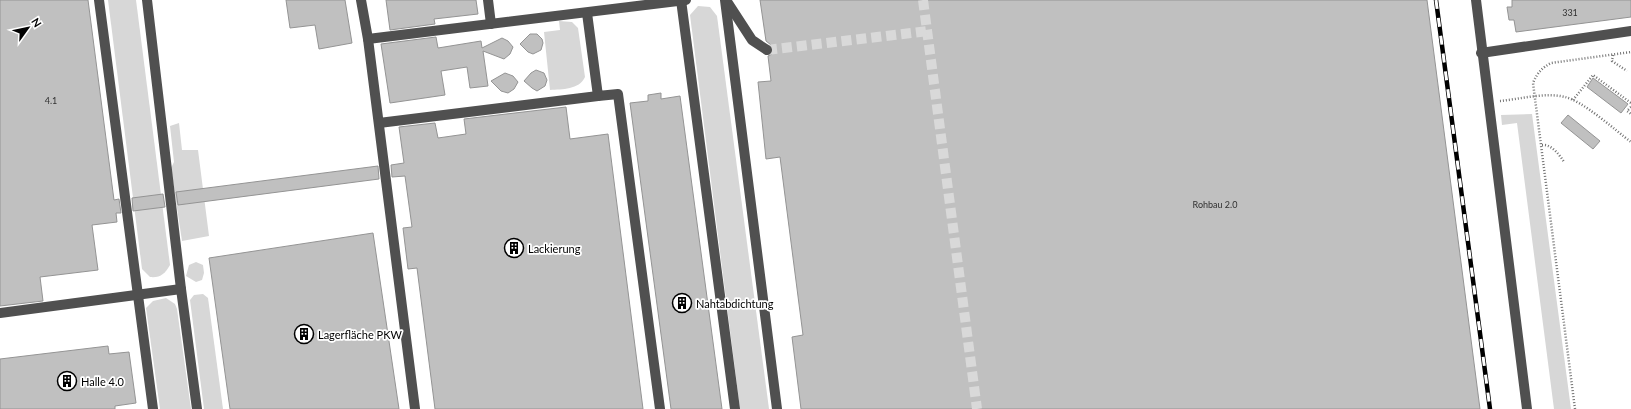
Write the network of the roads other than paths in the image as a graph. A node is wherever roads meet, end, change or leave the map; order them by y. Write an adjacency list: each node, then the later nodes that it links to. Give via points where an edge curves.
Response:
1 (98, 0): 18 (lane)
2 (147, 0): 17 (lane)
3 (361, 0): 12 (lane)
4 (488, 0): 10 (lane)
5 (681, 0): 6 (lane); 9 (lane); 24 (lane)
6 (686, 0)
7 (726, 0): 13 (lane, via 752,40); 25 (lane)
8 (1476, 0): 14 (lane)
9 (587, 13): 10 (lane); 15 (lane)
10 (491, 24): 12 (lane)
11 (1631, 31): 14 (lane)
12 (368, 39): 16 (lane)
13 (767, 50)
14 (1482, 52): 26 (lane)
15 (598, 96): 16 (lane); 23 (lane, via 618,94)
16 (379, 123): 22 (lane)
17 (181, 289): 18 (lane); 21 (lane)
18 (137, 295): 19 (lane); 20 (lane)
19 (0, 313)
20 (153, 409)
21 (197, 409)
22 (415, 409)
23 (660, 409)
24 (735, 409)
25 (777, 409)
26 (1527, 409)

